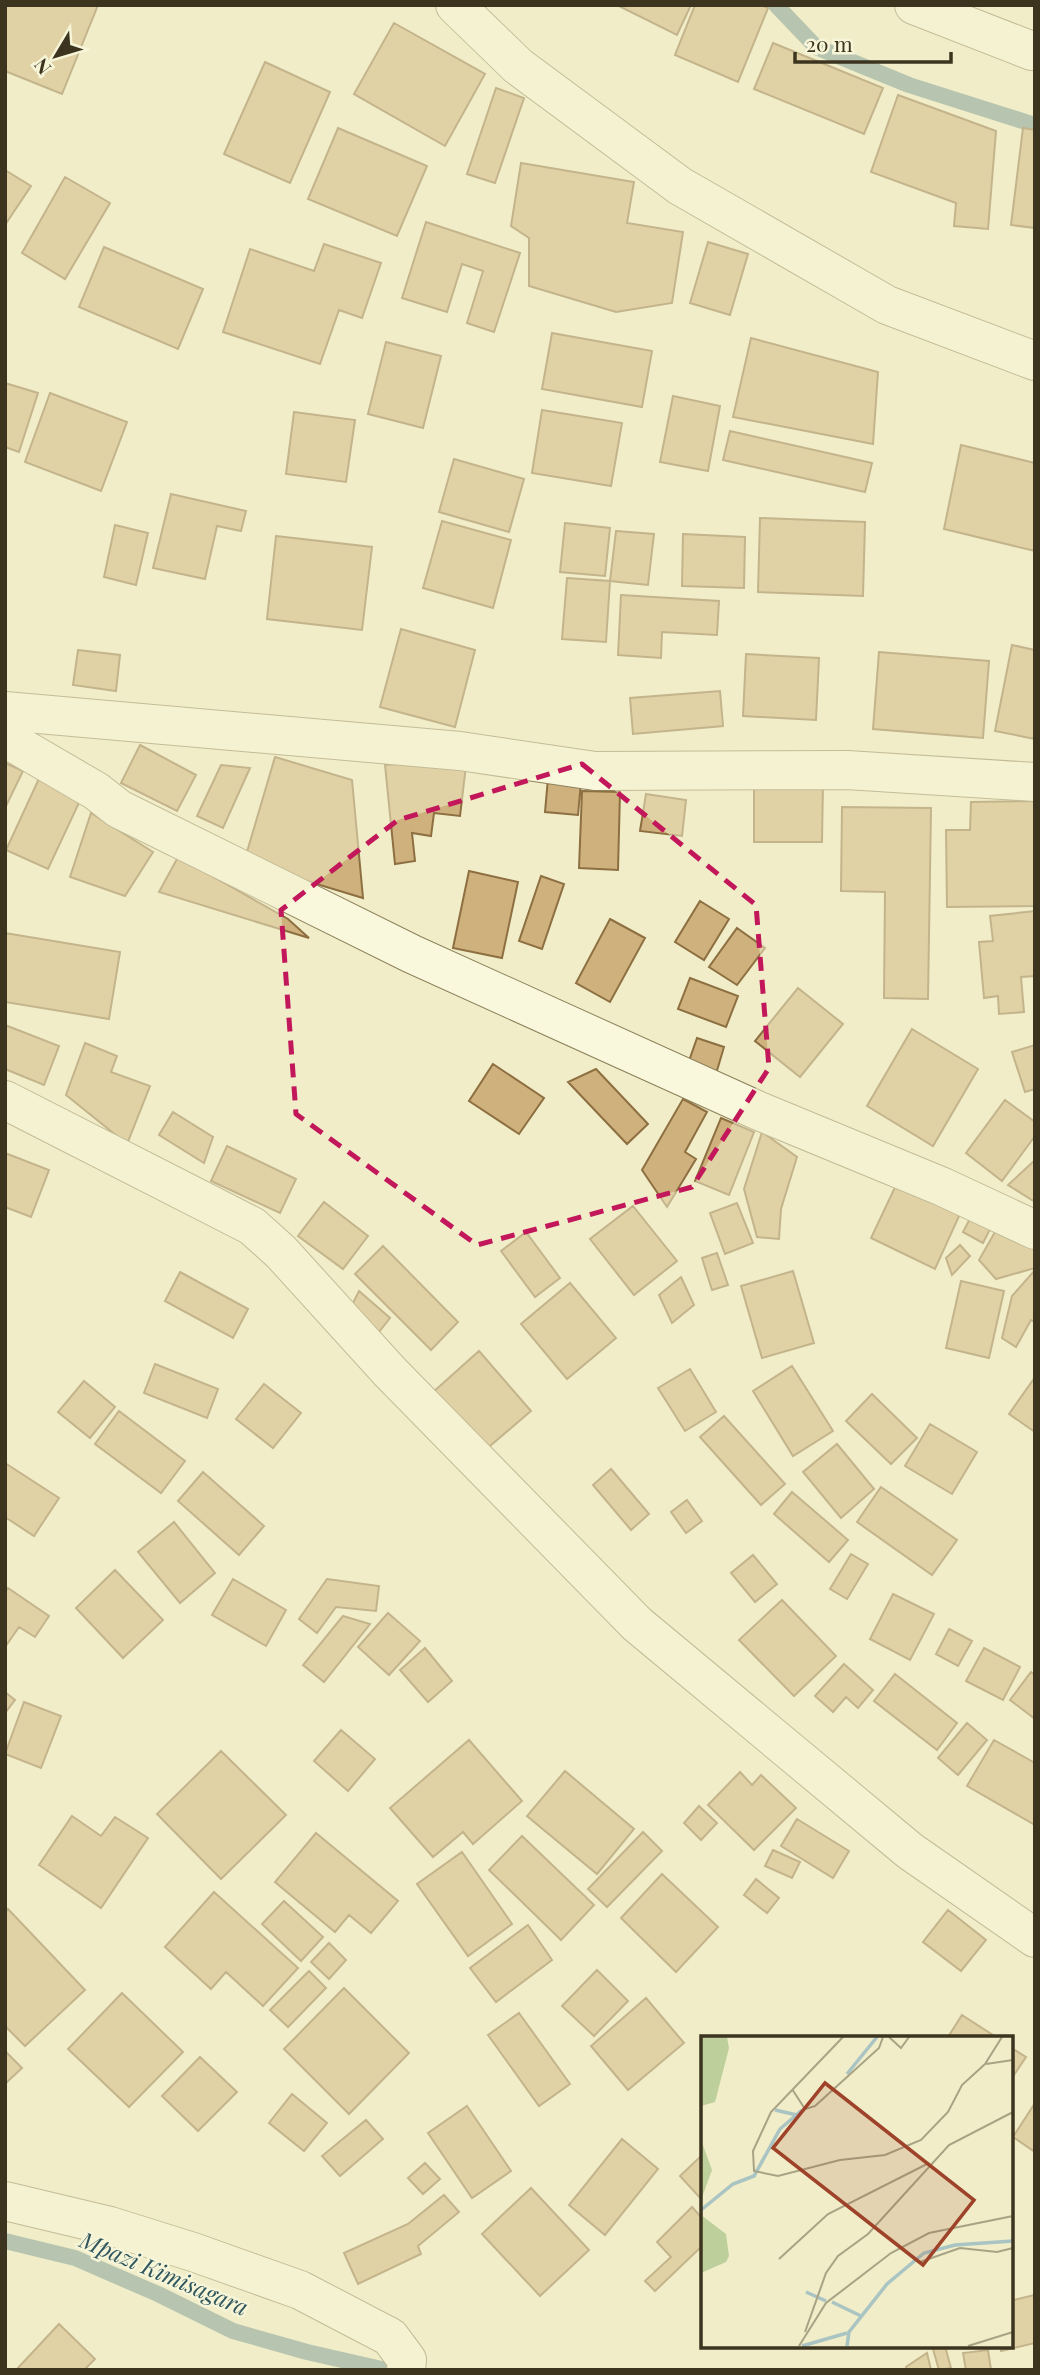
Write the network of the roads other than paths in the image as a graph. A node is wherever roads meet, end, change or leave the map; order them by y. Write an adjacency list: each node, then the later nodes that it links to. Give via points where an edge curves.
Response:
1 (454, 5): 4 (street, via 518,66 680,186 887,305)
2 (914, 5): 3 (street)
3 (1032, 51)
4 (1035, 361)
5 (5, 711): 7 (street, via 460,751 594,771 847,770)
6 (5, 738): 9 (street, via 119,809 412,954)
7 (1035, 782)
8 (5, 1100): 10 (street, via 252,1226 638,1624 910,1852)
9 (1035, 1230)
10 (1035, 1938)
11 (5, 2201): 12 (street, via 110,2226 300,2290 390,2337 407,2360)
12 (406, 2370)

